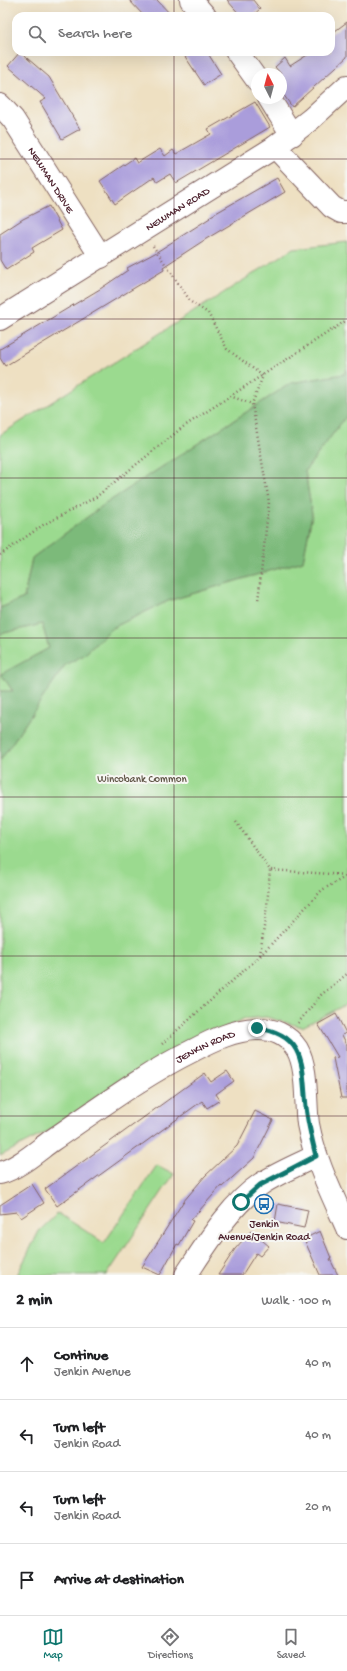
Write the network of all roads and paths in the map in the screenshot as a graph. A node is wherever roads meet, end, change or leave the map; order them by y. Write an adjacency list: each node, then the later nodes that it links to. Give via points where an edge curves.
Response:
1 (190, 0): 2 (street)
2 (201, 12)
3 (240, 56): 4 (street)
4 (251, 72)
5 (347, 86): 8 (street, NEWMAN ROAD)
6 (271, 104): 8 (street)
7 (0, 105): 11 (street, NEWMAN DRIVE, via 13,119)
8 (283, 141): 9 (street, via 332,207 340,212); 10 (street, NEWMAN ROAD)
9 (347, 212)
10 (143, 230): 11 (street, NEWMAN ROAD); 14 (path, via 191,302 208,313 227,349)
11 (101, 257): 12 (street, NEWMAN ROAD)
12 (0, 319)
13 (347, 320): 14 (path)
14 (263, 376): 15 (path); 16 (path)
15 (230, 396): 16 (path); 17 (path, via 183,428 96,497 43,525)
16 (252, 404): 18 (path, via 269,502)
17 (0, 555)
18 (258, 601)
19 (236, 822): 20 (path)
20 (270, 870): 21 (path); 22 (path)
21 (347, 876): 22 (path, via 322,890)
22 (260, 956): 25 (path, via 162,1044 157,1052)
23 (347, 974): 24 (path, via 321,995)
24 (286, 1036): 25 (street, JENKIN ROAD, via 274,1030 257,1028 236,1032); 26 (street, via 297,1050 303,1067 308,1124)
25 (159, 1069): 27 (street, JENKIN ROAD, via 118,1094 24,1160)
26 (316, 1156): 28 (street); 29 (street, via 260,1185 241,1202 220,1226)
27 (0, 1173)
28 (347, 1228)
29 (186, 1275)

